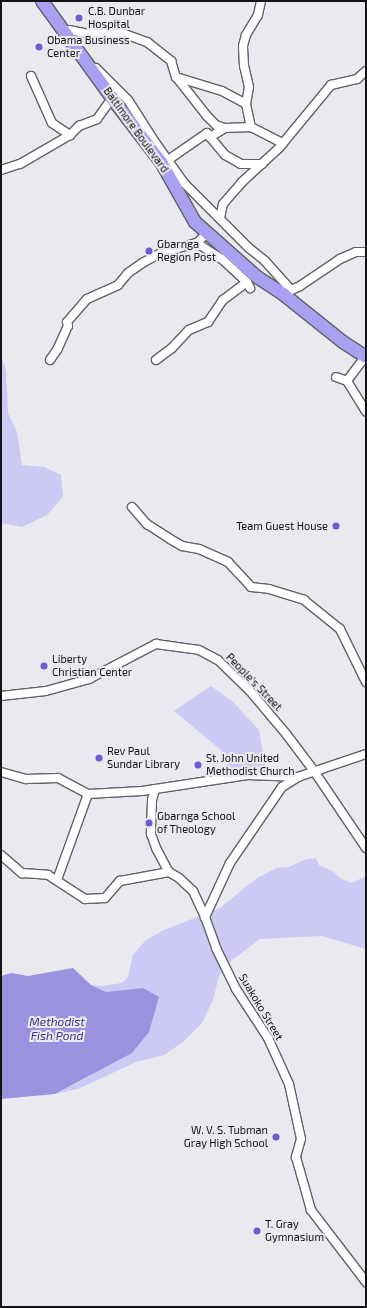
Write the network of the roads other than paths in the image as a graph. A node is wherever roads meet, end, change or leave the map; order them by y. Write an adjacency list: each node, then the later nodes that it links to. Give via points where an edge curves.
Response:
1 (261, 1): 8 (street, via 258,15 246,35 243,46 249,87)
2 (45, 4): 3 (street); 7 (highway, Baltimore Boulevard)
3 (69, 30): 6 (street, via 89,34 122,33 147,42 171,61); 14 (street, via 80,50 128,100)
4 (366, 71): 13 (street, via 357,79 331,85)
5 (31, 76): 11 (street, via 52,122)
6 (176, 77): 8 (street, via 222,91); 10 (street, via 207,116 216,125)
7 (112, 98): 11 (street, via 96,119 79,126); 18 (highway, Baltimore Boulevard, via 161,162 195,222)
8 (246, 104): 9 (street)
9 (251, 127): 10 (street); 13 (street)
10 (225, 128): 12 (street)
11 (70, 135): 16 (street, via 20,164)
12 (210, 137): 14 (street, via 207,133); 15 (street, via 225,154 241,164)
13 (283, 143): 15 (street)
14 (168, 160): 17 (street, via 184,183)
15 (262, 164): 17 (street, via 223,204)
16 (1, 170)
17 (220, 218): 23 (street, via 265,261)
18 (207, 233): 19 (street); 23 (highway, Baltimore Boulevard, via 257,277)
19 (197, 243): 25 (street, via 161,253 128,273 118,284 87,299 67,322 68,326); 26 (street, via 222,259 248,285 223,300 208,322 188,330 172,348)
20 (366, 245): 21 (street)
21 (356, 252): 22 (street); 23 (street)
22 (366, 252)
23 (287, 292): 24 (highway, Baltimore Boulevard, via 343,342)
24 (365, 357): 28 (street)
25 (50, 360)
26 (156, 360)
27 (336, 377): 28 (street)
28 (347, 382): 29 (street)
29 (366, 411)
30 (132, 507): 31 (street, via 147,524 182,546 199,549 228,562 251,587 269,589 304,600 340,629)
31 (366, 682)
32 (1, 696): 34 (street, People's Street, via 46,692 89,678 156,644 199,650 218,660 250,691)
33 (366, 754): 34 (street)
34 (314, 771): 36 (street); 39 (street, People's Street)
35 (1, 772): 38 (street, via 26,779 58,778)
36 (298, 777): 37 (street, via 248,776); 43 (street, via 282,787 257,821 230,863)
37 (155, 789): 38 (street); 41 (street, via 152,800 151,834)
38 (88, 794): 42 (street)
39 (366, 848)
40 (1, 855): 42 (street, via 22,873 48,875)
41 (168, 872): 42 (street, via 120,881 105,898 85,899); 43 (street, Suakoko Street, via 193,891)
42 (57, 880)
43 (205, 917): 44 (street, Suakoko Street, via 216,948 236,989 268,1038 289,1084 301,1139 296,1157 311,1210)
44 (366, 1282)

